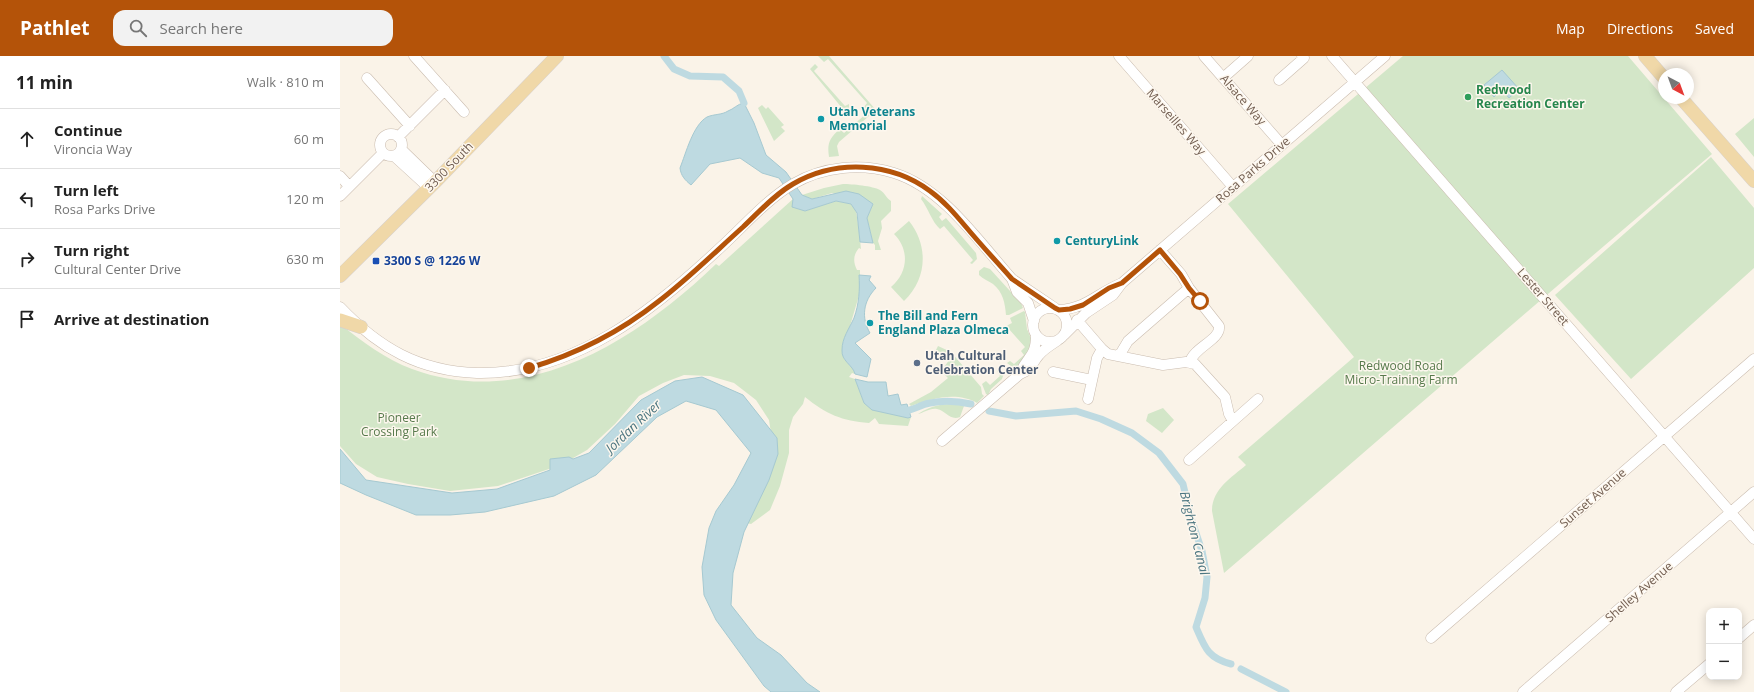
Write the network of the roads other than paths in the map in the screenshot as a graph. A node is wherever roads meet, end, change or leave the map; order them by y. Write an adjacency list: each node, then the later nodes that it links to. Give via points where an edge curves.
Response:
1 (414, 56): 15 (street)
2 (557, 56): 25 (main road, 3300 South)
3 (1119, 56): 27 (street, Marseilles Way)
4 (1204, 56): 12 (street, Alsace Way)
5 (1248, 56): 12 (street)
6 (1302, 56): 13 (street, via 1304,58)
7 (1332, 56): 14 (street, Lester Street)
8 (1384, 56): 14 (street, Rosa Parks Drive)
9 (1645, 56): 10 (main road)
10 (1658, 71)
11 (367, 78): 18 (street)
12 (1223, 78): 20 (street, Alsace Way)
13 (1279, 80)
14 (1355, 82): 20 (street, Rosa Parks Drive); 52 (street, Lester Street)
15 (445, 90): 17 (street); 18 (street)
16 (1686, 104): 24 (main road)
17 (464, 112)
18 (410, 126): 19 (street)
19 (398, 137): 21 (street, via 401,141); 22 (street, via 388,134 382,139 380,146)
20 (1282, 145): 27 (street, Rosa Parks Drive)
21 (398, 152): 22 (street, via 386,155); 25 (street)
22 (383, 153): 26 (street)
23 (340, 176): 26 (street)
24 (1754, 181)
25 (432, 185): 30 (main road, 3300 South)
26 (350, 186): 28 (street)
27 (1233, 187): 29 (street, Rosa Parks Drive)
28 (340, 196)
29 (1160, 250): 32 (street, Rosa Parks Drive); 33 (street)
30 (340, 276)
31 (1012, 279): 35 (street); 38 (street, via 1018,292 1028,303); 39 (street, via 939,198 920,184 903,176 853,167 823,172 790,186 653,306 597,342 556,360 502,372 453,371 400,355 374,339)
32 (1122, 283): 35 (street, Rosa Parks Drive, via 1077,308); 37 (street, Rosa Parks Drive, via 1114,295)
33 (1189, 288): 43 (street, via 1128,342); 45 (street, via 1218,323 1219,329 1214,337 1194,354)
34 (340, 307): 39 (street)
35 (1057, 309): 38 (street, via 1042,310); 41 (street, via 1068,326)
36 (340, 320): 39 (main road)
37 (1077, 320): 41 (street, Rosa Parks Drive); 42 (street)
38 (1034, 321): 40 (street)
39 (361, 327)
40 (1036, 335): 41 (street, via 1048,342); 47 (street, Rosa Parks Drive, via 1034,352)
41 (1061, 338): 47 (street, Rosa Parks Drive, via 1042,351 1028,371)
42 (1102, 349): 43 (street, via 1108,354); 48 (street)
43 (1119, 356): 45 (street, via 1162,365)
44 (1754, 359): 52 (street, Sunset Avenue)
45 (1190, 362): 51 (street, via 1196,365 1223,395)
46 (1053, 372): 48 (street)
47 (1020, 374): 53 (street, Rosa Parks Drive)
48 (1092, 380): 49 (street)
49 (1088, 399)
50 (1258, 399): 51 (street)
51 (1233, 421): 54 (street)
52 (1664, 436): 56 (street, Lester Street); 60 (street, Sunset Avenue)
53 (942, 441)
54 (1189, 460)
55 (1754, 492): 56 (street, Shelley Avenue)
56 (1731, 512): 57 (street, Lester Street); 62 (street, Shelley Avenue)
57 (1754, 539)
58 (1754, 625): 59 (street)
59 (1742, 635)
60 (1431, 638)
61 (1706, 667): 63 (street)
62 (1523, 692)
63 (1676, 692)

